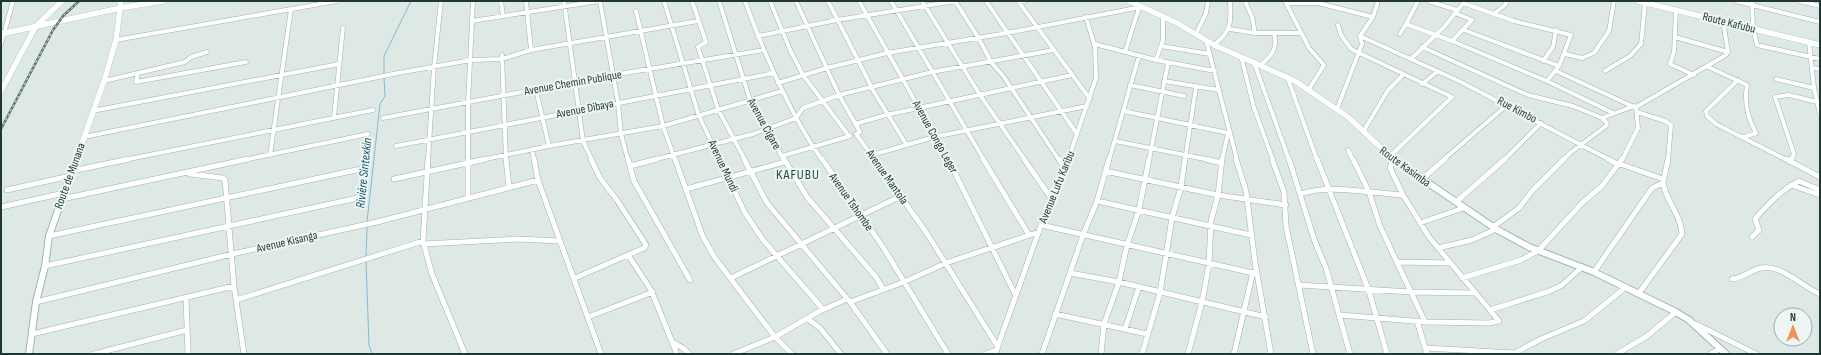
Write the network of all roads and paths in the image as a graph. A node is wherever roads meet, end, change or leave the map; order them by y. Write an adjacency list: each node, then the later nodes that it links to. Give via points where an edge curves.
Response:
1 (13, 1): 78 (street)
2 (62, 1): 66 (street)
3 (121, 1): 46 (street, Route de Munana)
4 (163, 1): 46 (street)
5 (337, 1): 47 (street)
6 (441, 1): 134 (street)
7 (473, 1): 60 (street)
8 (501, 1): 55 (street)
9 (526, 1): 52 (street)
10 (564, 1): 44 (street)
11 (600, 1): 44 (street); 87 (street)
12 (664, 1): 67 (street, Avenue Mundi)
13 (692, 1): 61 (street)
14 (719, 1): 113 (street, Avenue Cigare)
15 (745, 1): 85 (street, Avenue Tshombe)
16 (770, 1): 76 (street)
17 (796, 1): 68 (street)
18 (828, 1): 59 (street)
19 (859, 1): 54 (street, Avenue Congo Leger)
20 (891, 1): 48 (street)
21 (922, 1): 42 (street)
22 (955, 1): 42 (street); 88 (street)
23 (986, 1): 79 (street)
24 (1025, 1): 37 (street)
25 (1129, 1): 45 (street, Route Kasimba)
26 (1208, 1): 82 (street, via 1206,13)
27 (1230, 1): 72 (street)
28 (1245, 1): 80 (street)
29 (1378, 1): 58 (street)
30 (1418, 1): 64 (street)
31 (1428, 1): 51 (street)
32 (1506, 1): 53 (street, via 1505,6)
33 (1614, 1): 112 (street, via 1610,29 1606,39 1594,54 1591,57 1580,58)
34 (1638, 1): 40 (street, Route Kafubu)
35 (1736, 1): 41 (street)
36 (1799, 1): 43 (street)
37 (1019, 2): 69 (street)
38 (1286, 2): 58 (street, via 1318,3); 77 (street)
39 (1464, 2): 51 (street); 53 (street)
40 (1645, 3): 49 (street, Route Kafubu); 144 (street, via 1641,44 1630,56)
41 (1752, 3): 63 (street); 71 (street)
42 (925, 6): 48 (street); 93 (street)
43 (1820, 6)
44 (565, 7): 52 (street); 95 (street)
45 (1140, 7): 56 (street); 57 (street, Route Kasimba); 107 (street)
46 (120, 8): 66 (street); 90 (street, Route de Munana)
47 (291, 9): 90 (street); 148 (street)
48 (896, 10): 54 (street); 102 (street)
49 (1676, 10): 62 (street, Route Kafubu); 89 (street)
50 (636, 11): 75 (street)
51 (1456, 12): 73 (street, via 1472,20); 84 (street)
52 (528, 13): 55 (street); 103 (street)
53 (1495, 13): 74 (street, via 1514,21)
54 (866, 15): 59 (street); 110 (street, Avenue Congo Leger)
55 (503, 16): 60 (street)
56 (1086, 17): 69 (street); 97 (street, Avenue Lufu Karibu)
57 (1164, 17): 82 (street, Route Kasimba); 100 (street)
58 (1373, 17): 86 (street)
59 (837, 20): 68 (street); 122 (street)
60 (472, 21): 121 (street)
61 (698, 21): 67 (street); 124 (street, via 706,42 698,46)
62 (1723, 21): 71 (street, Route Kafubu); 109 (street)
63 (1820, 22)
64 (1406, 24): 83 (street); 84 (street)
65 (1338, 25): 108 (street, via 1348,46)
66 (36, 26): 78 (street); 177 (street)
67 (672, 26): 75 (street); 131 (street, Avenue Mundi)
68 (808, 26): 76 (street); 137 (street)
69 (1036, 27): 79 (street); 105 (street)
70 (343, 28): 130 (street)
71 (1753, 28): 94 (street, Route Kafubu); 118 (street, via 1757,45)
72 (1230, 29): 80 (street); 99 (street, via 1228,34)
73 (1464, 30): 92 (street); 125 (street)
74 (1556, 30): 112 (street, via 1571,35); 125 (street, via 1553,47)
75 (642, 31): 87 (street); 139 (street)
76 (782, 31): 85 (street); 150 (street)
77 (1301, 32): 81 (street); 174 (street, via 1313,54 1324,65)
78 (3, 33): 96 (street)
79 (1007, 33): 88 (street); 114 (street)
80 (1255, 33): 81 (street)
81 (1274, 33): 132 (street, via 1276,49)
82 (1196, 34): 91 (street, Route Kasimba)
83 (1400, 34)
84 (1437, 34): 92 (street); 101 (street)
85 (758, 36): 104 (street, Avenue Tshombe)
86 (1360, 36): 108 (street, via 1362,44); 119 (street, Rue Kimbo)
87 (607, 37): 95 (street); 149 (street)
88 (978, 37): 93 (street); 127 (street)
89 (1675, 37): 109 (street); 153 (street, via 1670,64)
90 (116, 40): 159 (street, Route de Munana)
91 (1206, 40): 99 (street, Route Kasimba); 111 (street)
92 (1452, 41): 162 (street)
93 (948, 42): 102 (street); 135 (street)
94 (1810, 42): 98 (street, Route Kafubu); 118 (street)
95 (571, 43): 103 (street); 163 (street)
96 (1, 44)
97 (1095, 44): 107 (street); 187 (street, Avenue Lufu Karibu, via 1097,70)
98 (1820, 44)
99 (1214, 45): 116 (street, Route Kasimba)
100 (1161, 46): 111 (street); 123 (street)
101 (1422, 47): 119 (street); 215 (street, via 1528,95 1573,106)
102 (919, 48): 110 (street); 145 (street)
103 (531, 50): 117 (street)
104 (764, 50): 113 (street, Avenue Chemin Publique); 147 (street, Avenue Tshombe)
105 (1054, 50): 114 (street); 151 (street)
106 (207, 52): 146 (street, via 191,57 185,62)
107 (1125, 52): 115 (street)
108 (1359, 52): 152 (street); 197 (street)
109 (1728, 52): 136 (street, via 1724,58)
110 (887, 53): 122 (street); 155 (street, Avenue Congo Leger)
111 (1210, 54): 141 (street)
112 (1565, 54): 133 (street)
113 (735, 55): 124 (street, Avenue Chemin Publique); 157 (street, Avenue Cigare)
114 (1024, 56): 127 (street); 160 (street)
115 (1139, 56): 123 (street); 166 (street)
116 (1241, 56): 129 (street, Route Kasimba); 297 (street, via 1254,108 1284,192)
117 (502, 57): 121 (street); 182 (street)
118 (1812, 57): 120 (street); 138 (street)
119 (1412, 58): 142 (street, Rue Kimbo)
120 (1820, 59)
121 (471, 60): 134 (street); 191 (street)
122 (856, 60): 137 (street); 169 (street)
123 (1156, 60): 128 (street)
124 (702, 61): 131 (street, Avenue Chemin Publique); 168 (street)
125 (1543, 61): 133 (street)
126 (246, 62): 146 (street, via 136,82)
127 (991, 62): 135 (street); 171 (street)
128 (1168, 62): 141 (street); 161 (street)
129 (1254, 62): 132 (street, Route Kasimba); 284 (street)
130 (339, 64): 148 (street); 167 (street)
131 (683, 64): 139 (street, Avenue Chemin Publique); 173 (street, Avenue Mundi)
132 (1261, 65): 154 (street, Route Kasimba)
133 (1559, 66): 143 (street)
134 (434, 67): 167 (street); 196 (street)
135 (962, 67): 145 (street); 181 (street)
136 (1708, 67): 153 (street); 158 (street)
137 (827, 68): 150 (street); 180 (street)
138 (1813, 68): 140 (street); 172 (street)
139 (650, 70): 149 (street, Avenue Chemin Publique); 183 (street)
140 (1820, 70)
141 (1215, 71): 176 (street)
142 (1438, 71): 165 (street); 193 (street, Rue Kimbo)
143 (1556, 71): 162 (street); 198 (street)
144 (1605, 71)
145 (932, 72): 155 (street); 189 (street)
146 (138, 73): 159 (street)
147 (774, 73): 157 (street, Avenue Dibaya); 164 (street, Avenue Tshombe)
148 (281, 75): 185 (street); 203 (street)
149 (613, 75): 163 (street, Avenue Chemin Publique); 192 (street)
150 (803, 75): 164 (street); 186 (street)
151 (1072, 75): 160 (street); 187 (street)
152 (1403, 75): 165 (street); 227 (street, via 1388,90)
153 (1694, 75): 198 (street)
154 (1287, 76): 174 (street, Route Kasimba); 282 (street)
155 (904, 78): 169 (street); 195 (street, Avenue Congo Leger)
156 (1776, 78): 172 (street)
157 (743, 79): 168 (street, Avenue Dibaya); 188 (street, Avenue Cigare)
158 (1738, 80): 235 (street, via 1746,84 1748,119 1756,133); 235 (street, via 1706,112 1716,124)
159 (104, 81): 203 (street, Route de Munana)
160 (1042, 81): 171 (street); 202 (street)
161 (1164, 81): 170 (street); 179 (street)
162 (1547, 81): 205 (street)
163 (575, 82): 175 (street, Avenue Chemin Publique); 200 (street)
164 (778, 83): 178 (street, Avenue Tshombe)
165 (1422, 84): 255 (street, via 1452,97)
166 (1130, 85): 179 (street); 204 (street)
167 (337, 86): 185 (street); 210 (street)
168 (710, 86): 173 (street, Avenue Dibaya); 201 (street)
169 (872, 87): 180 (street); 207 (street)
170 (1196, 87): 176 (street); 221 (street)
171 (1012, 88): 181 (street); 209 (street)
172 (1814, 88): 190 (street)
173 (690, 89): 183 (street, Avenue Dibaya); 208 (street, Avenue Mundi)
174 (1309, 89): 197 (street, Route Kasimba)
175 (536, 90): 182 (street, Avenue Chemin Publique); 211 (street)
176 (1219, 90): 226 (street)
177 (1, 91)
178 (782, 91): 188 (street); 213 (street, Avenue Tshombe)
179 (1162, 91): 184 (street); 214 (street)
180 (839, 95): 186 (street); 218 (street)
181 (980, 95): 189 (street); 216 (street)
182 (504, 96): 191 (street, Avenue Chemin Publique); 219 (street)
183 (656, 96): 192 (street, Avenue Dibaya); 220 (street)
184 (1184, 96)
185 (279, 98): 223 (street); 233 (street)
186 (822, 99): 213 (street, via 803,108); 232 (street)
187 (1090, 99): 194 (street, Avenue Lufu Karibu)
188 (750, 100): 201 (street); 222 (street, Avenue Cigare)
189 (949, 101): 195 (street); 224 (street)
190 (1817, 102): 206 (street); 257 (street, via 1788,95 1775,97 1794,154)
191 (468, 103): 196 (street, Avenue Chemin Publique); 225 (street)
192 (618, 103): 200 (street, Avenue Dibaya); 229 (street)
193 (1507, 105): 217 (street, Rue Kimbo); 274 (street)
194 (1087, 106): 202 (street); 231 (street, Avenue Lufu Karibu)
195 (918, 108): 207 (street); 234 (street, Avenue Congo Leger)
196 (432, 109): 212 (street, Avenue Chemin Publique); 236 (street)
197 (1337, 109): 227 (street, Route Kasimba)
198 (1636, 109): 205 (street); 260 (street, via 1638,128); 275 (street, via 1671,124)
199 (373, 110): 210 (street)
200 (579, 110): 211 (street, Avenue Dibaya); 239 (street)
201 (718, 110): 208 (street); 237 (street)
202 (1061, 110): 209 (street); 231 (street)
203 (92, 111): 233 (street, Route de Munana)
204 (1123, 112): 214 (street); 238 (street)
205 (1613, 112): 215 (street)
206 (1820, 114)
207 (886, 115): 218 (street); 240 (street)
208 (699, 116): 220 (street); 244 (street, Avenue Mundi)
209 (1030, 116): 216 (street); 262 (street)
210 (334, 117): 223 (street)
211 (543, 117): 219 (street, Avenue Dibaya); 243 (street)
212 (383, 118)
213 (796, 118): 222 (street); 245 (street, Avenue Tshombe)
214 (1157, 118): 221 (street); 246 (street)
215 (1602, 118): 241 (street, via 1608,125)
216 (999, 123): 224 (street); 294 (street)
217 (1541, 123): 241 (street, Rue Kimbo); 296 (street, via 1494,171)
218 (856, 124): 230 (street, via 860,132)
219 (504, 125): 225 (street, Avenue Dibaya); 252 (street)
220 (663, 126): 229 (street); 253 (street)
221 (1191, 126): 226 (street); 250 (street)
222 (765, 129): 237 (street); 254 (street, Avenue Cigare)
223 (275, 130): 251 (street); 267 (street)
224 (966, 130): 234 (street); 311 (street)
225 (468, 132): 236 (street, Avenue Dibaya); 258 (street)
226 (1228, 132): 259 (street); 293 (street)
227 (1363, 132): 255 (street, Route Kasimba)
228 (368, 134): 251 (street)
229 (621, 134): 239 (street); 261 (street)
230 (856, 134): 232 (street); 249 (street, Avenue Mantola)
231 (1077, 134): 262 (street, Avenue Lufu Karibu)
232 (849, 136): 245 (street)
233 (84, 137): 267 (street, Route de Munana)
234 (934, 137): 240 (street); 320 (street, Avenue Congo Leger, via 958,178 958,185)
235 (1744, 137): 257 (street)
236 (431, 139): 242 (street, Avenue Dibaya); 264 (street)
237 (733, 140): 244 (street); 265 (street)
238 (1115, 140): 246 (street); 266 (street)
239 (583, 141): 243 (street); 325 (street, via 600,178 617,200 645,247)
240 (906, 144): 249 (street)
241 (1580, 145): 260 (street, Rue Kimbo); 308 (street, via 1532,191 1519,208)
242 (396, 146)
243 (549, 146): 247 (street)
244 (713, 146): 253 (street); 269 (street, Avenue Mundi)
245 (813, 147): 254 (street); 302 (street, Avenue Tshombe)
246 (1151, 148): 250 (street); 271 (street)
247 (532, 150): 252 (street); 273 (street)
248 (1348, 150): 283 (street)
249 (872, 155): 289 (street, Avenue Mantola)
250 (1186, 155): 259 (street); 278 (street)
251 (270, 156): 268 (street)
252 (506, 156): 258 (street); 277 (street)
253 (674, 156): 261 (street); 279 (street)
254 (782, 156): 256 (street, Avenue Cigare)
255 (1391, 158): 274 (street, Route Kasimba); 287 (street, via 1390,168)
256 (786, 162): 265 (street); 309 (street, Avenue Cigare, via 807,197)
257 (1790, 162): 270 (street)
258 (468, 163): 264 (street); 292 (street)
259 (1222, 163): 286 (street)
260 (1620, 164): 275 (street, Rue Kimbo); 322 (street)
261 (630, 166): 341 (street, via 639,192)
262 (1065, 168): 294 (street, Avenue Lufu Karibu)
263 (362, 169): 291 (street)
264 (428, 171): 272 (street); 300 (street)
265 (750, 171): 269 (street); 318 (street, via 767,203)
266 (1105, 171): 271 (street); 295 (street)
267 (71, 173): 280 (street); 288 (street, Route de Munana)
268 (187, 173): 288 (street); 291 (street, via 223,178)
269 (728, 177): 279 (street); 326 (street, Avenue Mundi, via 745,213)
270 (1820, 177)
271 (1144, 178): 278 (street); 301 (street)
272 (394, 179)
273 (538, 180): 277 (street, Avenue Kisanga); 316 (street)
274 (1421, 180): 296 (street, Route Kasimba)
275 (1663, 181): 334 (street, via 1652,188); 355 (street, via 1663,191 1682,226 1682,234)
276 (1791, 185): 281 (street, via 1801,181); 285 (street); 315 (street, via 1766,204 1755,219 1759,230)
277 (509, 187): 292 (street, Avenue Kisanga)
278 (1182, 187): 286 (street); 303 (street)
279 (686, 189): 338 (street, via 703,237)
280 (7, 190)
281 (1820, 190)
282 (1329, 191): 283 (street); 284 (street); 350 (street)
283 (1369, 192): 287 (street); 328 (street, via 1380,226)
284 (1301, 194): 348 (street)
285 (1820, 194)
286 (1218, 195): 293 (street); 307 (street)
287 (1403, 195): 304 (street)
288 (63, 196): 298 (street); 314 (street, Route de Munana)
289 (901, 196): 302 (street); 329 (street, Avenue Mantola)
290 (362, 197): 306 (street)
291 (226, 199): 306 (street); 314 (street)
292 (468, 199): 300 (street, Avenue Kisanga)
293 (1247, 200): 297 (street); 313 (street)
294 (1053, 201): 305 (street, Avenue Lufu Karibu)
295 (1097, 201): 301 (street); 312 (street)
296 (1456, 202): 299 (street, Route Kasimba)
297 (1286, 205): 344 (street, via 1286,226)
298 (1, 207)
299 (1463, 208): 304 (street); 308 (street, Route Kasimba)
300 (426, 210): 317 (street); 323 (street, Avenue Kisanga)
301 (1139, 210): 303 (street); 319 (street)
302 (860, 215): 309 (street); 342 (street, Avenue Tshombe)
303 (1172, 218): 307 (street); 324 (street)
304 (1420, 223): 321 (street)
305 (1041, 225): 310 (street, Avenue Lufu Karibu); 312 (street)
306 (230, 226): 323 (street); 332 (street)
307 (1211, 227): 313 (street); 331 (street)
308 (1495, 228): 321 (street, via 1472,240); 322 (street, Route Kasimba)
309 (832, 229): 318 (street); 349 (street, Avenue Cigare)
310 (1039, 232): 311 (street); 357 (street, Avenue Lufu Karibu)
311 (1029, 235): 320 (street)
312 (1083, 235): 319 (street); 335 (street)
313 (1251, 235): 327 (street)
314 (49, 236): 332 (street, Route de Munana)
315 (1752, 237)
316 (559, 241): 317 (street, via 518,239); 337 (street)
317 (423, 242): 359 (street); 390 (street, via 432,274)
318 (800, 244): 326 (street); 360 (street)
319 (1127, 245): 324 (street); 343 (street)
320 (990, 247): 329 (street); 357 (street, Avenue Congo Leger)
321 (1438, 248): 330 (street)
322 (1538, 251): 333 (street, Route Kasimba); 339 (street, via 1521,260)
323 (232, 254): 345 (street); 361 (street, Avenue Kisanga)
324 (1168, 254): 331 (street); 354 (street)
325 (628, 255): 337 (street); 351 (street, via 642,272)
326 (776, 256): 338 (street); 363 (street, Avenue Mundi)
327 (1255, 262): 336 (street); 370 (street)
328 (1397, 262): 330 (street); 352 (street)
329 (946, 263): 342 (street); 384 (street, Avenue Mantola)
330 (1450, 263): 339 (street)
331 (1209, 264): 336 (street); 362 (street)
332 (45, 266): 361 (street, Route de Munana)
333 (1582, 267): 334 (street, Route Kasimba); 364 (street, via 1562,285 1550,291)
334 (1594, 272): 346 (street, Route Kasimba)
335 (1070, 273): 343 (street); 367 (street)
336 (1253, 273): 365 (street)
337 (575, 278): 369 (street)
338 (731, 278): 381 (street)
339 (1462, 278): 353 (street)
340 (1732, 279): 356 (street, via 1746,277 1762,268 1774,269)
341 (690, 280)
342 (904, 282): 349 (street); 398 (street, Avenue Tshombe)
343 (1119, 282): 347 (street); 376 (street)
344 (1299, 285): 348 (street); 406 (street)
345 (234, 286): 358 (street); 359 (street)
346 (1626, 286): 355 (street, Route Kasimba); 409 (street, via 1584,321 1541,339 1515,354)
347 (1139, 287): 354 (street); 377 (street)
348 (1332, 287): 350 (street); 368 (street)
349 (883, 289): 360 (street)
350 (1369, 290): 352 (street); 372 (street)
351 (653, 292): 369 (street); 382 (street)
352 (1411, 292): 353 (street); 375 (street)
353 (1474, 292): 364 (street)
354 (1160, 293): 362 (street); 380 (street)
355 (1639, 293): 366 (street, Route Kasimba)
356 (1820, 294)
357 (1016, 296): 384 (street, Avenue Lufu Karibu)
358 (186, 298): 378 (street); 379 (street)
359 (236, 300): 389 (street)
360 (848, 301): 363 (street); 397 (street)
361 (36, 302): 379 (street, Route de Munana)
362 (1202, 302): 365 (street); 403 (street)
363 (823, 309): 371 (street)
364 (1490, 310): 375 (street, via 1498,322)
365 (1244, 312): 370 (street); 404 (street)
366 (1676, 312): 373 (street, Route Kasimba); 410 (street, via 1647,336)
367 (1055, 314): 376 (street); 400 (street)
368 (1340, 315): 372 (street); 407 (street)
369 (588, 317): 391 (street)
370 (1266, 317): 405 (street)
371 (808, 319): 381 (street); 396 (street, via 820,328)
372 (1379, 319): 374 (street); 408 (street)
373 (1689, 320): 383 (street, Route Kasimba); 413 (street, Route Kasimba)
374 (1417, 321): 375 (street); 385 (street)
375 (1425, 322)
376 (1104, 324): 377 (street); 401 (street)
377 (1125, 329): 380 (street)
378 (187, 330): 387 (street); 388 (street)
379 (32, 334): 386 (street, Route de Munana)
380 (1147, 334): 402 (street)
381 (775, 337): 394 (street); 395 (street)
382 (672, 342): 392 (street); 393 (street)
383 (1720, 349): 411 (street); 412 (street, Route Kasimba)
384 (997, 350): 399 (street)
385 (1426, 351): 409 (street)
386 (29, 354)
387 (94, 354)
388 (188, 354)
389 (244, 354)
390 (465, 354)
391 (601, 354)
392 (677, 354)
393 (688, 354)
394 (733, 354)
395 (792, 354)
396 (841, 354)
397 (887, 354)
398 (948, 354)
399 (985, 354)
400 (1042, 354)
401 (1101, 354)
402 (1142, 354)
403 (1188, 354)
404 (1234, 354)
405 (1272, 354)
406 (1313, 354)
407 (1350, 354)
408 (1387, 354)
409 (1491, 354)
410 (1617, 354)
411 (1710, 354)
412 (1726, 354)
413 (1756, 354)

